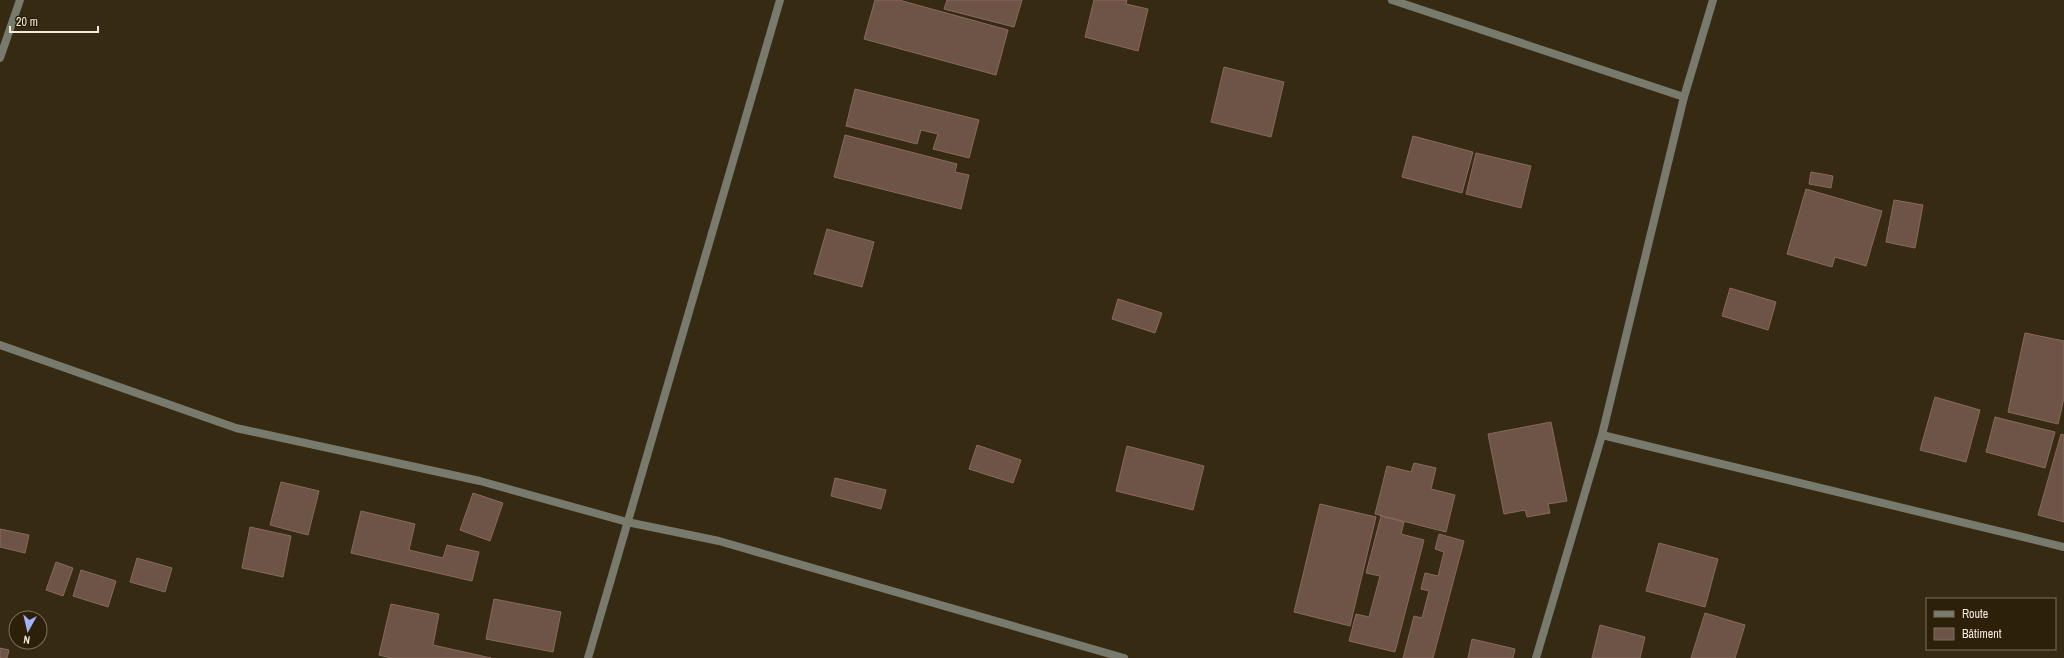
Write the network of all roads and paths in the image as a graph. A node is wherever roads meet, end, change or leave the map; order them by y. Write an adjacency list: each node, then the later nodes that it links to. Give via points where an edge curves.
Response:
1 (20, 0): 5 (street)
2 (780, 0): 9 (street)
3 (1392, 0): 6 (street)
4 (1713, 0): 6 (street)
5 (0, 58)
6 (1684, 98): 8 (street)
7 (0, 345): 9 (street, via 236,428 480,481)
8 (1602, 435): 10 (street); 13 (street)
9 (627, 522): 11 (street); 12 (street, via 719,540)
10 (2064, 547)
11 (588, 658)
12 (1124, 658)
13 (1536, 658)

